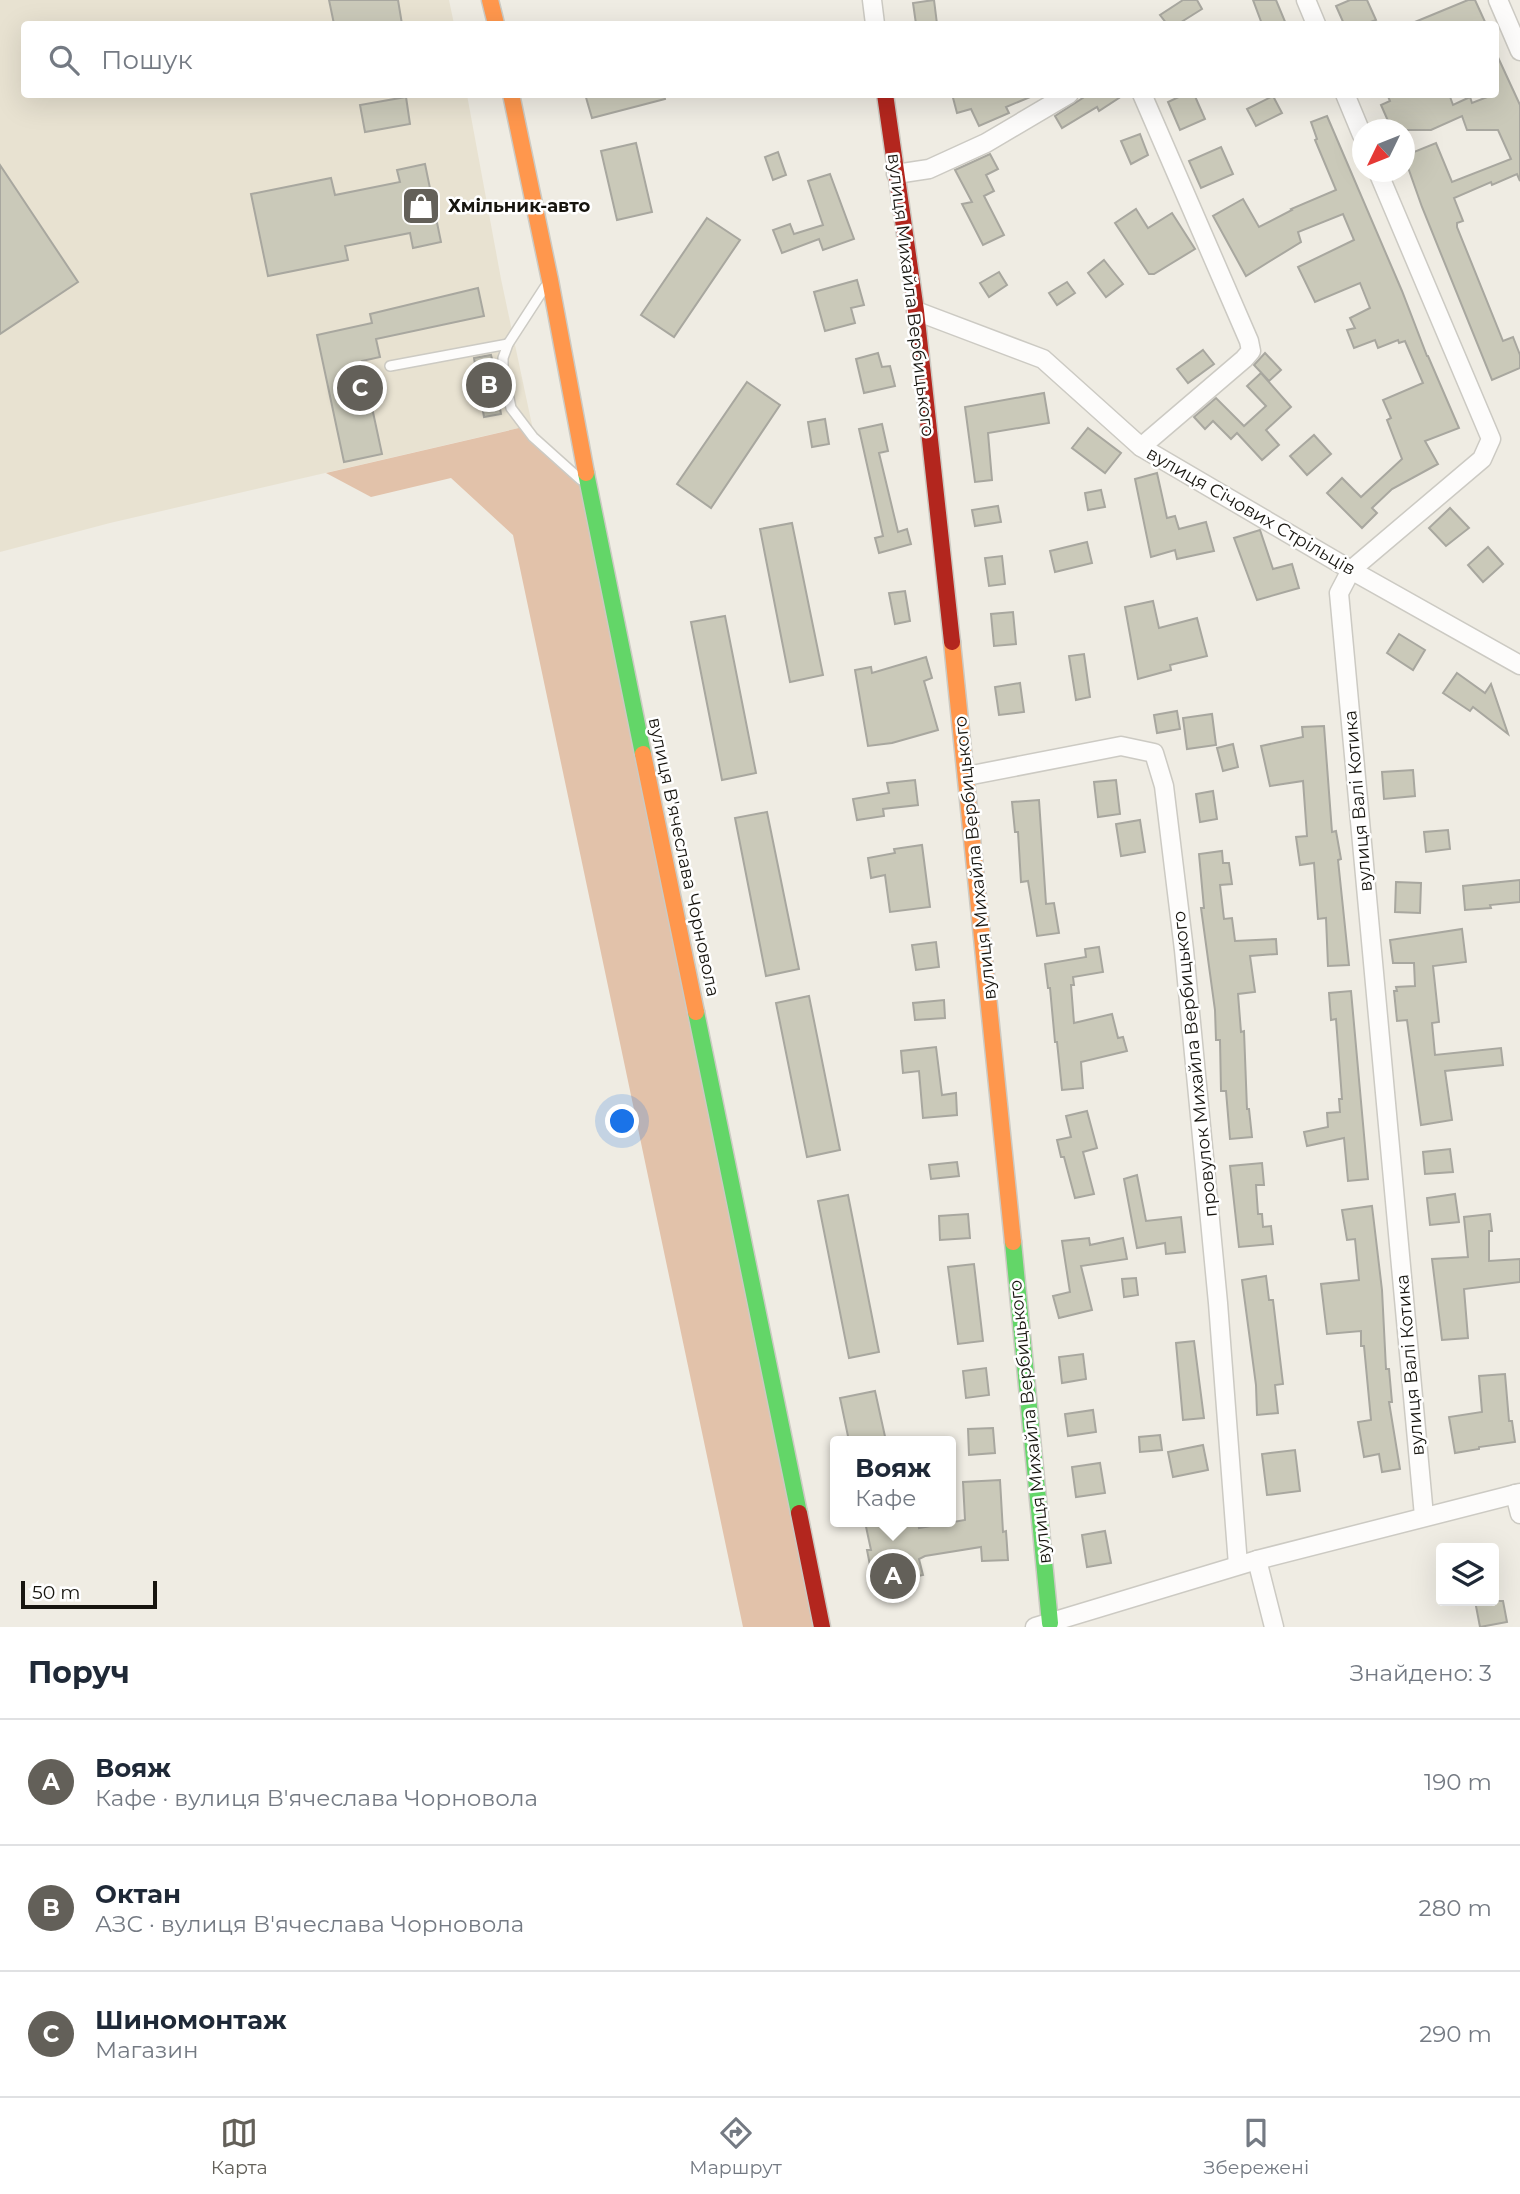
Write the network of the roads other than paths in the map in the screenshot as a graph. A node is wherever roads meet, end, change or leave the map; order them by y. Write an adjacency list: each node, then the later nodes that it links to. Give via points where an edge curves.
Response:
1 (491, 0): 5 (street)
2 (872, 0): 6 (street)
3 (1306, 0): 7 (street)
4 (1498, 0): 8 (street)
5 (495, 21)
6 (875, 21)
7 (1315, 21)
8 (1520, 51)
9 (512, 98): 17 (street, вулиця В'ячеслава Чорновола)
10 (886, 98): 15 (street, вулиця Михайла Вербицького)
11 (1062, 98): 15 (street, via 986,143 929,169)
12 (1145, 98): 21 (street, via 1251,351)
13 (1347, 98): 14 (street)
14 (1356, 119)
15 (896, 174): 18 (street, вулиця Михайла Вербицького)
16 (1382, 182): 23 (street, via 1491,439 1482,459)
17 (550, 280): 19 (lane); 22 (street, вулиця В'ячеслава Чорновола)
18 (916, 311): 21 (street, вулиця Січових Стрільців, via 1043,359); 25 (street, вулиця Михайла Вербицького)
19 (508, 344): 20 (lane); 22 (lane, via 503,369 510,408 533,437)
20 (390, 366)
21 (1141, 447): 23 (street, вулиця Січових Стрільців)
22 (588, 486): 32 (street, вулиця В'ячеслава Чорновола)
23 (1351, 570): 24 (street, вулиця Січових Стрільців); 28 (street, вулиця Валі Котика, via 1339,593)
24 (1520, 665)
25 (967, 776): 30 (street, провулок Михайла Вербицького, via 1121,746 1154,753 1164,786 1184,950); 31 (street, вулиця Михайла Вербицького)
26 (1518, 1494): 27 (street); 28 (street)
27 (1520, 1514)
28 (1424, 1516): 29 (street)
29 (1257, 1560): 30 (street); 33 (street)
30 (1238, 1565): 31 (street)
31 (1042, 1625)
32 (821, 1627)
33 (1274, 1627)

